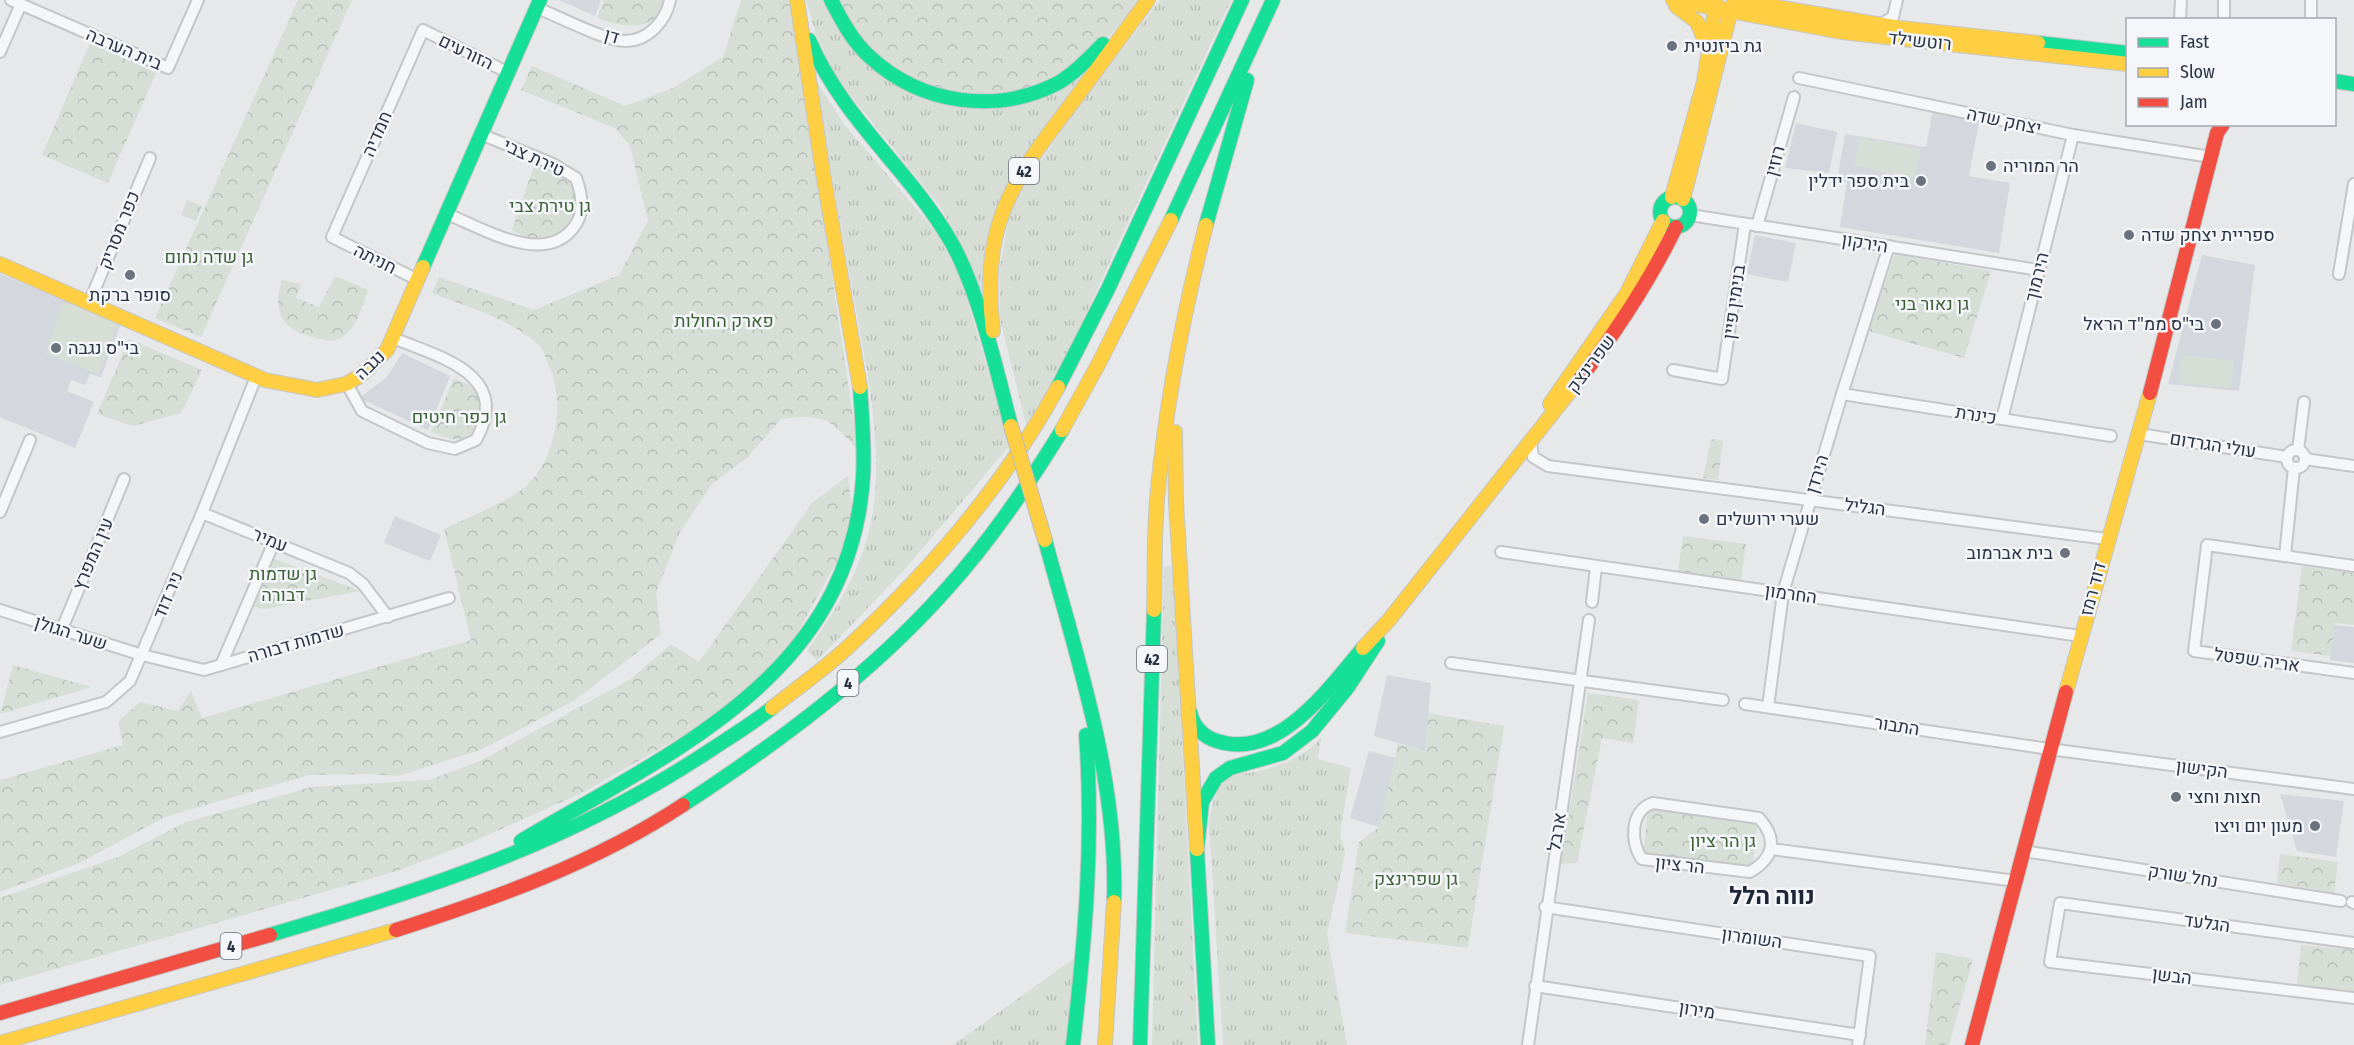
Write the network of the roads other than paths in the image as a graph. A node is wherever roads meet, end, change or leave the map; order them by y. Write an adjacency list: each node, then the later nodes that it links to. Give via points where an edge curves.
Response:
1 (198, 0): 15 (street, בית הערבה, via 168,68)
2 (670, 0): 16 (street, דן, via 655,29 624,41)
3 (798, 0): 56 (main road, via 810,43 839,98 950,240 966,272); 106 (main road, via 818,151 863,411 865,473 844,568 834,592 790,658 748,698 666,757)
4 (831, 0): 5 (main road, via 849,35 871,59 898,79 937,96 992,102 1057,83 1085,63)
5 (1148, 0): 56 (main road, 42, via 1044,140 1007,203 998,226 990,277)
6 (1242, 0): 106 (main road, 4, via 1076,357 1004,475 953,539 869,627 740,732 627,801)
7 (1273, 0): 54 (main road, 42, via 1215,192); 117 (main road, 4, via 1102,361 1061,431 966,567 854,679 726,777 621,843 568,867 502,895 368,939)
8 (1665, 0): 27 (main road, via 1697,20 1704,34)
9 (1673, 0): 18 (main road, רוטשילד)
10 (1766, 0): 19 (main road)
11 (1897, 0): 23 (street, via 1893,17)
12 (2181, 0): 20 (street)
13 (2224, 0): 21 (street)
14 (2311, 0): 22 (street)
15 (16, 2): 25 (street)
16 (539, 4): 29 (main road, נגבה)
17 (1733, 4): 18 (main road, רוטשילד); 19 (main road, רוטשילד); 28 (main road, רוטשילד, via 1893,39); 40 (main road)
18 (1715, 5): 27 (main road)
19 (1791, 10): 23 (main road, רוטשילד)
20 (2180, 18)
21 (2224, 18)
22 (2311, 18)
23 (1878, 25): 26 (main road, רוטשילד)
24 (423, 30): 29 (street, הזורעים); 46 (street, חמדיה)
25 (0, 52)
26 (2126, 53)
27 (1707, 64): 40 (main road)
28 (2126, 64)
29 (509, 73): 35 (main road, נגבה)
30 (1799, 78): 36 (street, יצחק שדה)
31 (2336, 81): 32 (main road)
32 (2354, 84)
33 (1794, 97): 45 (street, רוזין)
34 (2218, 127): 37 (main road, דוד רמז)
35 (483, 135): 41 (main road, נגבה); 41 (street, טירת צבי, via 553,164 576,178 581,197 579,219 566,237 539,246)
36 (2073, 135): 37 (street, יצחק שדה); 49 (street, הירמוך)
37 (2211, 157): 62 (main road, דוד רמז)
38 (150, 158): 52 (street, כפר מסריק)
39 (2354, 184): 50 (street)
40 (1677, 198): 42 (main road, via 1690,207); 43 (main road, via 1666,200 1660,208)
41 (447, 214): 51 (main road, נגבה)
42 (1690, 215): 43 (main road, via 1684,225); 44 (street, הירקון)
43 (1670, 224): 65 (main road, שפרינצק, via 1655,268 1614,335); 71 (main road, שפרינצק, via 1623,301)
44 (1745, 224): 45 (street, הירקון); 55 (street, בנימין פיין, via 1722,379)
45 (1757, 226): 47 (street, הירקון)
46 (332, 237): 51 (street, חניתה)
47 (1889, 246): 49 (street, הירקון); 59 (street, הירדן)
48 (0, 264): 52 (main road, נגבה)
49 (2039, 270): 61 (street, הירמוך)
50 (2339, 274)
51 (418, 280): 53 (main road, נגבה)
52 (89, 303): 57 (main road, נגבה)
53 (393, 338): 58 (main road, נגבה, via 375,365); 58 (street, via 455,364 476,378 482,388 486,413 476,440 455,449 428,443 362,411)
54 (1175, 359): 96 (main road, via 1176,502); 112 (main road, 42, via 1157,502)
55 (1673, 370)
56 (998, 375): 90 (main road, 42, bridge)
57 (256, 377): 58 (main road, נגבה, via 306,391 324,391); 74 (street, ניר דוד)
58 (347, 384)
59 (1842, 394): 61 (street, כינרת); 72 (street, הירדן)
60 (2304, 402): 66 (street)
61 (2002, 419): 63 (street, כינרת)
62 (2139, 434): 67 (street, עולי הגרדום); 75 (main road, דוד רמז)
63 (2111, 436)
64 (30, 440): 73 (street)
65 (1532, 442): 71 (main road, שפרינצק); 72 (street, הגליל, via 1533,457 1548,466)
66 (2302, 455): 67 (street, via 2290,452); 68 (street); 69 (street, via 2303,465)
67 (2287, 457): 69 (street)
68 (2354, 466)
69 (2294, 468): 78 (street)
70 (124, 479): 88 (street, עין המפרץ)
71 (1493, 491): 86 (main road, שפרינצק)
72 (1809, 500): 75 (street, הגליל); 81 (street, הירדן)
73 (0, 512)
74 (202, 513): 76 (street, עמיר); 91 (street, ניר דוד)
75 (2107, 539): 89 (main road, דוד רמז)
76 (274, 542): 85 (street, עמיר, via 349,573 363,584); 93 (street)
77 (1501, 552): 80 (street, החרמון)
78 (2284, 556): 79 (street); 94 (street, אריה שפטל, via 2207,545 2194,651)
79 (2354, 566)
80 (1596, 567): 81 (street, החרמון); 83 (street)
81 (1783, 593): 89 (street, החרמון); 99 (street, הירדן)
82 (449, 598): 85 (street, שדמות דבורה)
83 (1592, 602)
84 (0, 610): 88 (street, שער הגולן)
85 (388, 617): 93 (street, שדמות דבורה)
86 (1389, 620): 96 (main road, שפרינצק, via 1311,708 1290,725 1251,745 1218,744 1207,738 1190,717); 103 (main road, שפרינצק, via 1361,668 1300,742 1283,753 1230,768 1216,778 1202,802)
87 (1589, 620): 95 (street, ארבל)
88 (62, 629): 91 (street, שער הגולן)
89 (2080, 636): 101 (main road, דוד רמז)
90 (1072, 646): 118 (main road, via 1088,749 1092,837); 119 (main road, 42, via 1098,739 1110,806 1114,890)
91 (142, 656): 93 (street, שדמות דבורה, via 204,670); 100 (street, ניר דוד, via 130,681 106,702)
92 (1451, 663): 95 (street)
93 (221, 665)
94 (2354, 673)
95 (1580, 679): 97 (street); 110 (street, ארבל)
96 (1187, 697): 103 (main road)
97 (1723, 700)
98 (1745, 704): 99 (street, התבור)
99 (1768, 707): 101 (street, התבור)
100 (0, 732)
101 (2049, 750): 102 (street, הקישון); 105 (main road, דוד רמז)
102 (2354, 789)
103 (1197, 849): 122 (main road)
104 (1772, 849): 104 (street, הר ציון, via 1767,829 1759,818 1653,803 1641,808 1637,816 1635,847 1642,859 1649,862 1750,872 1768,859); 107 (street)
105 (2025, 851): 107 (main road, דוד רמז); 108 (street, נחל שורק)
106 (462, 877): 115 (main road, 4)
107 (2016, 881): 124 (main road, דוד רמז)
108 (2349, 902)
109 (2060, 903): 111 (street, הגלעד); 114 (street, הבשן, via 2050,962)
110 (1545, 907): 113 (street, ארבל); 116 (street, השומרון, via 1870,956)
111 (2354, 943)
112 (1141, 961): 120 (main road); 121 (main road, 42)
113 (1535, 986): 116 (street, מירון); 123 (street, ארבל)
114 (2354, 998)
115 (0, 1013)
116 (1859, 1040)
117 (0, 1043)
118 (1073, 1045)
119 (1105, 1045)
120 (1134, 1045)
121 (1140, 1045)
122 (1208, 1045)
123 (1528, 1045)
124 (1972, 1045)

